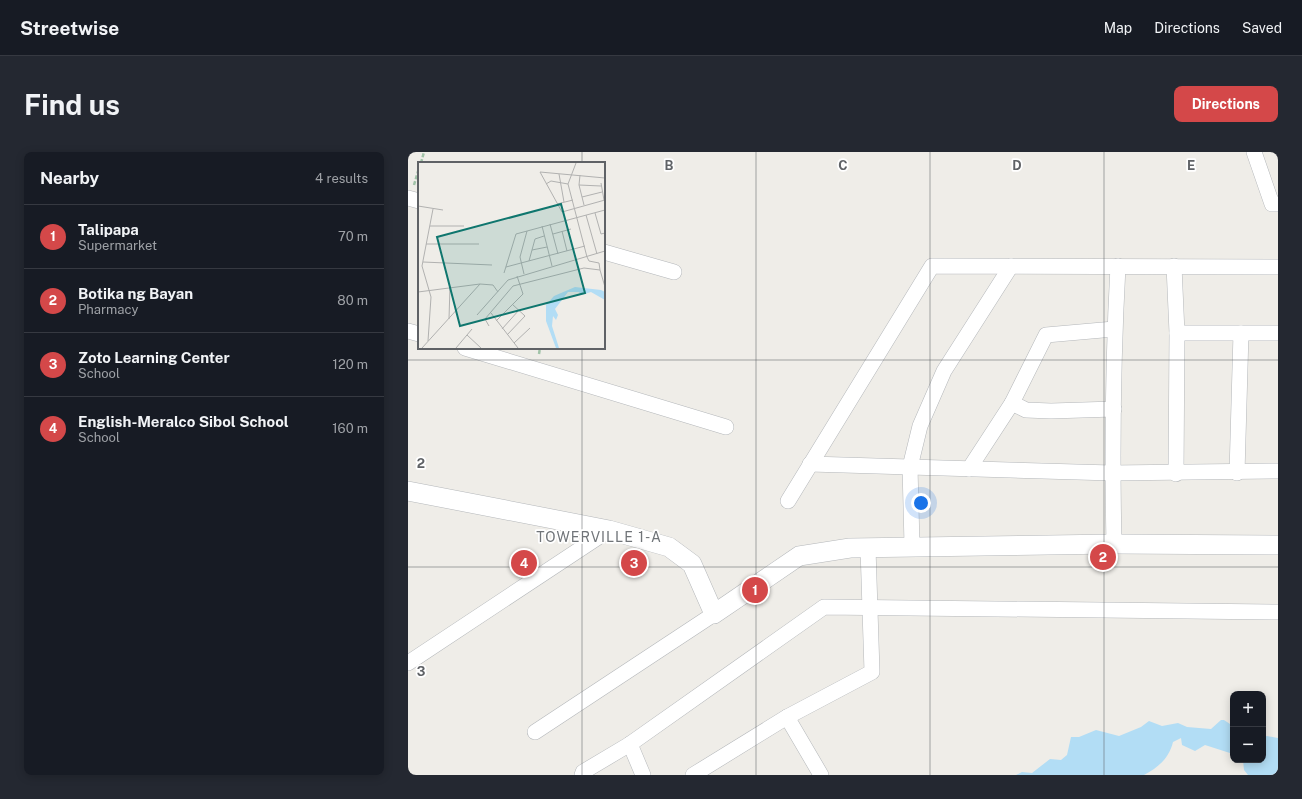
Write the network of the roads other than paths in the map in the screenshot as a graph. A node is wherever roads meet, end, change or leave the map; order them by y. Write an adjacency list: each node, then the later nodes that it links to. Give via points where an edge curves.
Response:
1 (1254, 152): 4 (street, via 1272,204)
2 (408, 198): 3 (street)
3 (418, 201)
4 (1278, 204)
5 (605, 252): 10 (street)
6 (1011, 266): 7 (street); 21 (street, via 932,266); 22 (street, via 944,371 920,426)
7 (1118, 266): 8 (street); 11 (street)
8 (1174, 266): 9 (street); 13 (street)
9 (1278, 267)
10 (674, 272)
11 (1114, 329): 18 (street, via 1046,335); 19 (street)
12 (408, 331): 16 (street)
13 (1176, 333): 14 (street); 27 (street)
14 (1241, 333): 15 (street); 26 (street)
15 (1278, 333)
16 (418, 334)
17 (468, 349): 20 (street)
18 (1012, 403): 19 (street, via 1026,410); 23 (street)
19 (1114, 409): 25 (street)
20 (726, 427)
21 (810, 464): 22 (street); 29 (street)
22 (910, 468): 23 (street); 32 (street)
23 (969, 469): 25 (street)
24 (1278, 471): 26 (street)
25 (1112, 473): 27 (street); 31 (street)
26 (1237, 473): 27 (street)
27 (1176, 474)
28 (409, 495): 30 (street)
29 (788, 501)
30 (609, 530): 37 (street, via 669,547 692,564); 38 (street)
31 (1114, 544): 32 (street); 33 (street)
32 (912, 545): 34 (street)
33 (1278, 545)
34 (868, 548): 35 (street); 37 (street, via 850,548 799,556)
35 (871, 607): 36 (street); 39 (street, via 872,672); 41 (street, via 824,607)
36 (1278, 612)
37 (714, 614): 40 (street)
38 (408, 664)
39 (788, 717): 42 (street); 45 (street)
40 (535, 732)
41 (630, 744): 43 (street); 44 (street)
42 (818, 774)
43 (582, 775)
44 (643, 775)
45 (693, 775)

